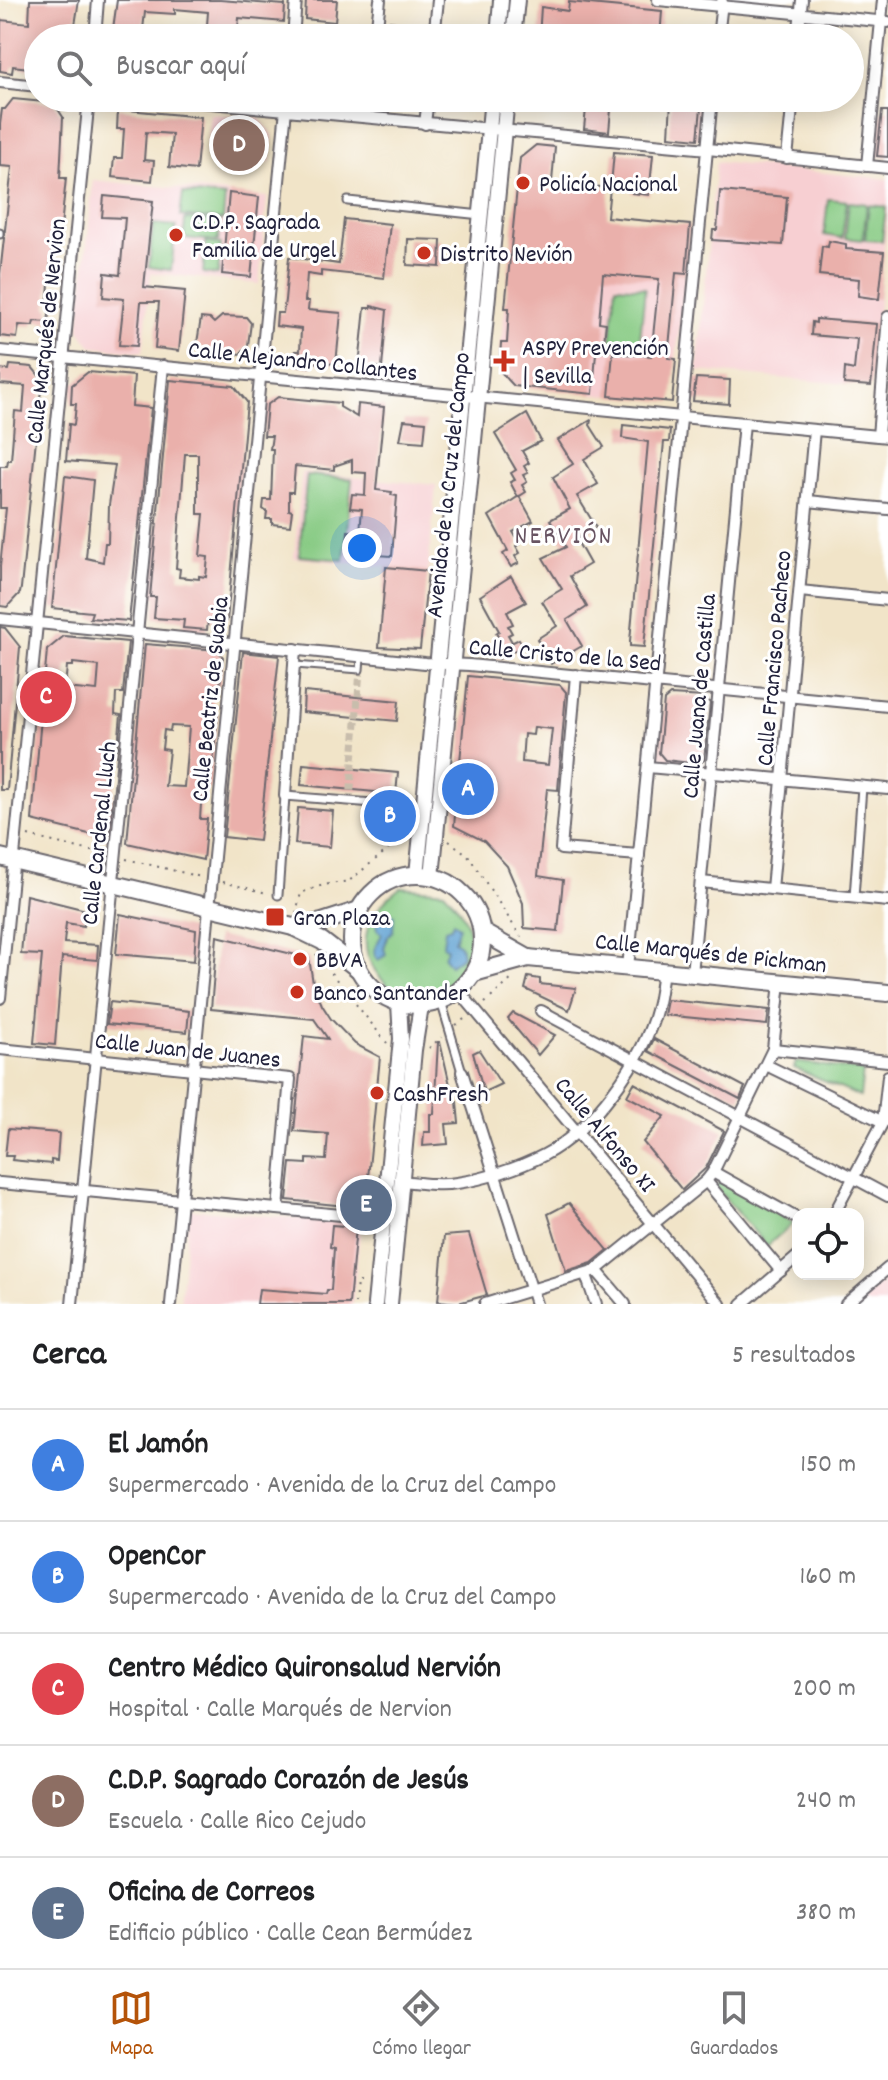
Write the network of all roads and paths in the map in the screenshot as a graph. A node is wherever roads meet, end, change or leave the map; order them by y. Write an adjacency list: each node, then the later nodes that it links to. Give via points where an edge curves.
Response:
1 (98, 0): 13 (street)
2 (296, 0): 14 (street)
3 (380, 0): 15 (street)
4 (438, 0): 16 (street)
5 (501, 0): 17 (main road)
6 (517, 0): 18 (main road)
7 (658, 0): 10 (street)
8 (802, 0): 11 (street)
9 (883, 0): 12 (street)
10 (722, 3): 11 (street); 19 (street)
11 (800, 14): 12 (street); 20 (street)
12 (885, 22): 35 (street)
13 (96, 24)
14 (294, 24)
15 (377, 24)
16 (435, 24)
17 (499, 24)
18 (514, 24)
19 (720, 24)
20 (799, 24)
21 (0, 82): 22 (street)
22 (24, 85)
23 (88, 112): 41 (street, Calle Marqués de Nervion)
24 (286, 112): 43 (street, Calle Beatriz de Suabia)
25 (297, 112): 31 (street)
26 (426, 112): 31 (street)
27 (494, 112): 32 (main road, Avenida de la Cruz del Campo)
28 (503, 112): 32 (main road, Avenida de la Cruz del Campo)
29 (711, 112): 33 (street)
30 (792, 112): 34 (street)
31 (425, 124): 32 (street)
32 (497, 130): 33 (street); 38 (main road, Avenida de la Cruz del Campo); 44 (main road, Avenida de la Cruz del Campo)
33 (708, 149): 34 (street); 45 (street)
34 (787, 158): 35 (street)
35 (867, 166): 36 (street)
36 (888, 168)
37 (348, 201): 38 (street)
38 (481, 215): 44 (main road, Avenida de la Cruz del Campo)
39 (888, 317): 48 (street)
40 (0, 351): 41 (street, Calle Alejandro Collantes)
41 (62, 357): 42 (street, Calle Alejandro Collantes); 54 (street, Calle Marqués de Nervion)
42 (163, 366): 43 (street, Calle Alejandro Collantes); 55 (street, Calle Cardenal Lluch)
43 (261, 376): 44 (street, Calle Alejandro Collantes); 56 (street, Calle Beatriz de Suabia)
44 (471, 397): 45 (street, Calle Alejandro Collantes); 60 (main road, Avenida de la Cruz del Campo)
45 (682, 417): 46 (street, Calle Alejandro Collantes); 62 (street)
46 (744, 423): 47 (street, Calle Alejandro Collantes); 63 (street, Calle Juana de Castilla)
47 (814, 430): 48 (street, Calle Alejandro Collantes); 49 (street, Calle Francisco Pacheco)
48 (883, 436)
49 (808, 501): 50 (street); 51 (street, Calle Francisco Pacheco)
50 (888, 509)
51 (800, 591): 52 (street); 64 (street, Calle Francisco Pacheco)
52 (888, 600)
53 (0, 619): 54 (street, Calle Cristo de la Sed)
54 (36, 623): 55 (street, Calle Cristo de la Sed); 78 (street, Calle Marqués de Nervion)
55 (138, 633): 56 (street, Calle Cristo de la Sed); 82 (street, Calle Cardenal Lluch)
56 (235, 643): 57 (street, Calle Cristo de la Sed); 87 (street, Calle Beatriz de Suabia)
57 (295, 649): 58 (street, Calle Cristo de la Sed); 59 (street)
58 (361, 656): 59 (lane, via 360,670); 60 (street, Calle Cristo de la Sed)
59 (294, 664): 71 (street)
60 (444, 664): 61 (street, Calle Cristo de la Sed); 80 (main road, Avenida de la Cruz del Campo)
61 (576, 675): 62 (street, Calle Cristo de la Sed); 76 (street, via 561,849)
62 (656, 683): 63 (street, Calle Cristo de la Sed); 66 (street)
63 (719, 689): 64 (street, Calle Cristo de la Sed); 67 (street, Calle Juana de Castilla)
64 (790, 696): 65 (street, Calle Cristo de la Sed); 68 (street, Calle Francisco Pacheco)
65 (888, 706)
66 (648, 767): 67 (street); 76 (street)
67 (711, 773): 68 (street); 81 (street, Calle Juana de Castilla)
68 (782, 780): 69 (street); 83 (street, Calle Francisco Pacheco)
69 (862, 787): 70 (street); 85 (street)
70 (888, 789)
71 (285, 796): 72 (street); 84 (street)
72 (411, 806)
73 (413, 830): 89 (path, via 349,881 301,893)
74 (23, 835): 77 (path)
75 (444, 839): 91 (path, via 468,855)
76 (639, 855): 94 (street)
77 (111, 856)
78 (6, 859): 82 (main road); 102 (street, Calle Marqués de Nervion)
79 (123, 859): 84 (path)
80 (424, 876): 88 (main road, via 384,884); 90 (main road, via 458,889 473,906)
81 (701, 882): 83 (street); 98 (street, Calle Juana de Castilla)
82 (113, 884): 87 (main road); 111 (street, Calle Cardenal Lluch)
83 (772, 889): 85 (street)
84 (278, 895)
85 (854, 897): 86 (street)
86 (888, 901)
87 (210, 908): 89 (main road); 115 (street, Calle Beatriz de Suabia)
88 (359, 910): 89 (main road, via 322,922); 95 (main road, via 352,934)
89 (294, 921): 95 (main road)
90 (482, 932): 93 (main road); 97 (main road, via 482,953)
91 (522, 938)
92 (314, 952): 108 (path, via 372,1026)
93 (524, 964): 94 (main road, Calle Marqués de Pickman); 97 (main road); 106 (path)
94 (628, 968): 96 (main road, Calle Marqués de Pickman)
95 (359, 970): 104 (main road, via 377,992)
96 (663, 971): 98 (main road, Calle Marqués de Pickman); 112 (street, via 657,1009)
97 (474, 973): 100 (main road)
98 (692, 974): 99 (main road, Calle Marqués de Pickman)
99 (780, 982): 101 (main road, Calle Marqués de Pickman); 110 (street)
100 (459, 991): 103 (main road); 120 (street, Calle Alfonso XI)
101 (888, 992)
102 (0, 998)
103 (441, 1001): 105 (main road); 116 (street)
104 (399, 1003): 105 (main road); 133 (main road, via 401,1039)
105 (421, 1006): 124 (main road)
106 (479, 1008)
107 (541, 1011): 112 (street)
108 (394, 1045)
109 (0, 1049): 111 (street, Calle Juan de Juanes)
110 (778, 1052): 113 (street); 114 (street); 114 (street, via 885,1065 879,1116)
111 (97, 1059): 115 (street, Calle Juan de Juanes); 127 (street, Calle Cardenal Lluch)
112 (636, 1059): 118 (street); 120 (street, via 612,1095)
113 (888, 1061)
114 (772, 1065): 118 (street); 119 (street)
115 (194, 1068): 129 (street, Calle Beatriz de Suabia); 131 (street, Calle Juan de Juanes, via 290,1079)
116 (462, 1072): 122 (street)
117 (888, 1076): 119 (street)
118 (741, 1117): 121 (street); 123 (street)
119 (883, 1122): 123 (street)
120 (577, 1131): 122 (street, via 545,1155); 134 (street, Calle Alfonso XI)
121 (713, 1172): 125 (street); 132 (street)
122 (493, 1174): 124 (street, via 458,1183); 140 (street)
123 (853, 1176): 128 (street); 130 (street)
124 (402, 1181): 144 (main road)
125 (706, 1181): 134 (street); 137 (street)
126 (0, 1183): 127 (street)
127 (83, 1192): 129 (street); 141 (street, Calle Cardenal Lluch)
128 (888, 1196)
129 (181, 1199): 131 (street); 142 (street, Calle Beatriz de Suabia)
130 (837, 1208)
131 (278, 1209): 133 (street)
132 (792, 1216)
133 (384, 1219): 144 (main road)
134 (654, 1223): 138 (street); 149 (street, Calle Alfonso XI)
135 (792, 1261): 137 (street)
136 (888, 1268): 151 (street)
137 (781, 1271): 150 (street)
138 (591, 1272): 140 (street); 147 (street); 148 (street)
139 (365, 1282): 143 (path, via 357,1282)
140 (532, 1291): 145 (street); 146 (street)
141 (72, 1304)
142 (171, 1304)
143 (355, 1304)
144 (390, 1304)
145 (485, 1304)
146 (536, 1304)
147 (596, 1304)
148 (625, 1304)
149 (720, 1304)
150 (742, 1304)
151 (846, 1304)

